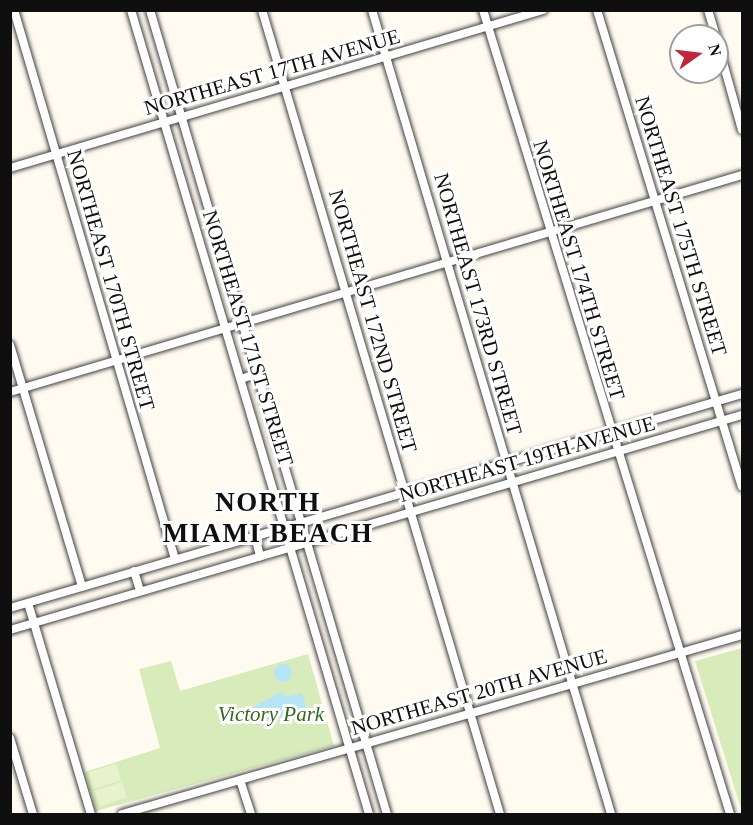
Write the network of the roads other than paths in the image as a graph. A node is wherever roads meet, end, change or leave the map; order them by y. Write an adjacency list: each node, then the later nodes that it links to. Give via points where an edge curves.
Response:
1 (14, 10): 16 (street, NORTHEAST 170TH STREET)
2 (131, 10): 14 (street, NORTHEAST 171ST STREET)
3 (150, 10): 13 (street, NORTHEAST 171ST STREET)
4 (262, 10): 12 (street, NORTHEAST 172ND STREET)
5 (372, 10): 10 (street, NORTHEAST 173RD STREET)
6 (483, 10): 9 (street, NORTHEAST 174TH STREET)
7 (543, 10): 9 (street, NORTHEAST 17TH AVENUE)
8 (597, 10): 19 (street, NORTHEAST 175TH STREET)
9 (487, 27): 10 (street, NORTHEAST 17TH AVENUE); 20 (street, NORTHEAST 174TH STREET)
10 (386, 57): 12 (street, NORTHEAST 17TH AVENUE); 21 (street, NORTHEAST 173RD STREET)
11 (729, 84): 15 (street)
12 (285, 87): 13 (street, NORTHEAST 17TH AVENUE); 22 (street, NORTHEAST 172ND STREET)
13 (182, 117): 14 (street, NORTHEAST 17TH AVENUE); 23 (street, NORTHEAST 171ST STREET)
14 (164, 122): 16 (street, NORTHEAST 17TH AVENUE); 24 (street, NORTHEAST 171ST STREET)
15 (742, 130)
16 (56, 155): 17 (street, NORTHEAST 17TH AVENUE); 26 (street, NORTHEAST 170TH STREET)
17 (10, 168)
18 (742, 175): 19 (street)
19 (654, 200): 20 (street); 32 (street, NORTHEAST 175TH STREET)
20 (548, 231): 21 (street); 35 (street, NORTHEAST 174TH STREET)
21 (446, 260): 22 (street); 39 (street, NORTHEAST 173RD STREET)
22 (346, 292): 23 (street); 42 (street, NORTHEAST 172ND STREET)
23 (243, 323): 24 (street); 27 (street, NORTHEAST 171ST STREET)
24 (226, 328): 26 (street); 28 (street, NORTHEAST 171ST STREET)
25 (10, 345): 29 (street)
26 (116, 362): 29 (street); 50 (street, NORTHEAST 170TH STREET)
27 (258, 373): 28 (street); 37 (street, NORTHEAST 171ST STREET)
28 (241, 379): 38 (street, NORTHEAST 171ST STREET)
29 (23, 388): 30 (street); 52 (street)
30 (10, 392)
31 (742, 394): 32 (street, NORTHEAST 19TH AVENUE)
32 (716, 402): 34 (street, NORTHEAST 175TH STREET); 35 (street, NORTHEAST 19TH AVENUE)
33 (742, 415): 34 (street, NORTHEAST 19TH AVENUE)
34 (722, 421): 36 (street, NORTHEAST 19TH AVENUE); 41 (street, NORTHEAST 175TH STREET)
35 (610, 433): 36 (street, NORTHEAST 174TH STREET); 39 (street, NORTHEAST 19TH AVENUE)
36 (616, 452): 40 (street, NORTHEAST 19TH AVENUE); 59 (street, NORTHEAST 174TH STREET)
37 (282, 455): 38 (street); 44 (street, NORTHEAST 171ST STREET)
38 (266, 460): 45 (street, NORTHEAST 171ST STREET)
39 (506, 462): 40 (street, NORTHEAST 173RD STREET); 42 (street, NORTHEAST 19TH AVENUE)
40 (512, 483): 43 (street, NORTHEAST 19TH AVENUE); 60 (street, NORTHEAST 173RD STREET)
41 (742, 486)
42 (405, 493): 43 (street, NORTHEAST 172ND STREET); 44 (street, NORTHEAST 19TH AVENUE)
43 (410, 512): 47 (street, NORTHEAST 19TH AVENUE); 61 (street, NORTHEAST 172ND STREET)
44 (303, 523): 45 (street, NORTHEAST 19TH AVENUE); 47 (street, NORTHEAST 171ST STREET)
45 (287, 528): 46 (street, NORTHEAST 19TH AVENUE); 48 (street, NORTHEAST 171ST STREET)
46 (255, 537): 49 (street); 50 (street, NORTHEAST 19TH AVENUE)
47 (308, 542): 48 (street, NORTHEAST 19TH AVENUE); 63 (street, NORTHEAST 171ST STREET)
48 (293, 546): 49 (street, NORTHEAST 19TH AVENUE); 64 (street, NORTHEAST 171ST STREET)
49 (260, 556): 53 (street, NORTHEAST 19TH AVENUE)
50 (175, 559): 51 (street, NORTHEAST 19TH AVENUE)
51 (135, 571): 52 (street, NORTHEAST 19TH AVENUE); 53 (street)
52 (82, 587): 54 (street, NORTHEAST 19TH AVENUE)
53 (140, 591): 56 (street, NORTHEAST 19TH AVENUE)
54 (28, 603): 55 (street, NORTHEAST 19TH AVENUE); 56 (street)
55 (10, 608)
56 (33, 623): 57 (street, NORTHEAST 19TH AVENUE); 68 (street)
57 (10, 630)
58 (742, 635): 59 (street, NORTHEAST 20TH AVENUE)
59 (681, 653): 60 (street, NORTHEAST 20TH AVENUE); 75 (street, NORTHEAST 174TH STREET)
60 (571, 683): 61 (street, NORTHEAST 20TH AVENUE); 74 (street, NORTHEAST 173RD STREET)
61 (470, 713): 63 (street, NORTHEAST 20TH AVENUE); 73 (street, NORTHEAST 172ND STREET)
62 (10, 738): 67 (street)
63 (367, 743): 64 (street, NORTHEAST 20TH AVENUE); 72 (street, NORTHEAST 171ST STREET)
64 (352, 748): 65 (street, NORTHEAST 20TH AVENUE); 71 (street, NORTHEAST 171ST STREET)
65 (240, 780): 66 (street, NORTHEAST 20TH AVENUE); 70 (street)
66 (148, 811): 69 (street, NORTHEAST 20TH AVENUE)
67 (33, 814)
68 (91, 814)
69 (122, 814)
70 (251, 814)
71 (369, 814)
72 (387, 814)
73 (500, 814)
74 (611, 814)
75 (730, 814)

